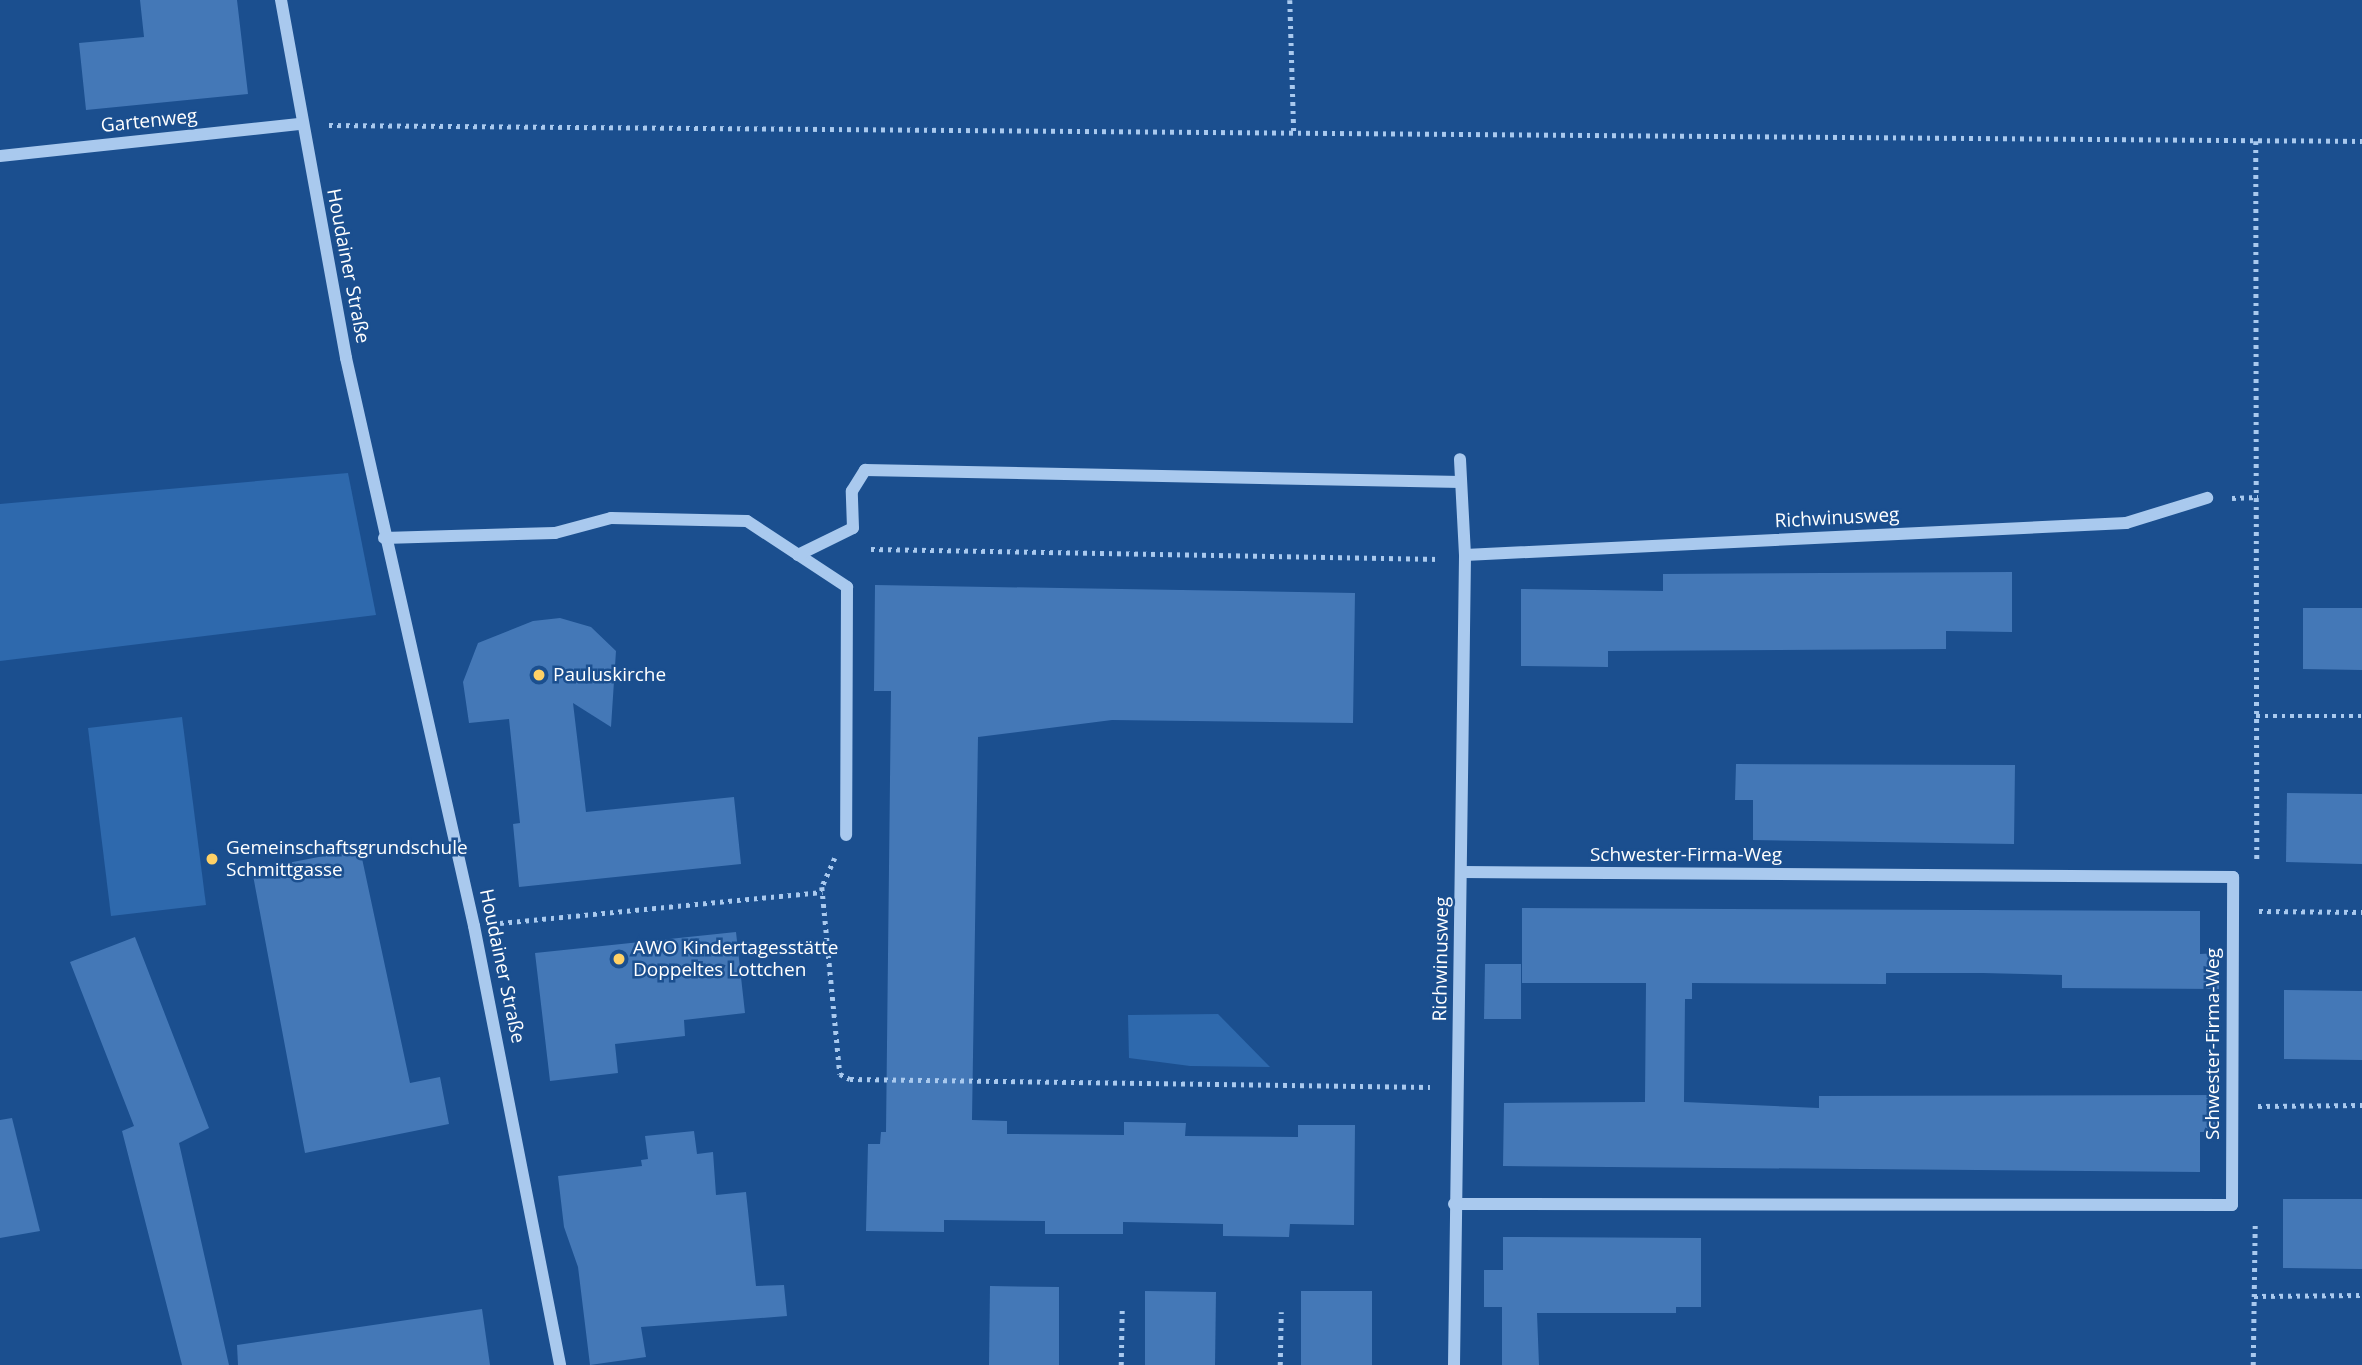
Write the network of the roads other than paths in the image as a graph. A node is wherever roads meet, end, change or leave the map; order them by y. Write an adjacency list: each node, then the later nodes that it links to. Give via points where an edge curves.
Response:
1 (281, 0): 2 (street, Houdainer Straße)
2 (301, 124): 3 (street, Gartenweg); 7 (street, Houdainer Straße)
3 (0, 156)
4 (1460, 459): 5 (street, Richwinusweg)
5 (1461, 482): 8 (street, via 864,470 852,491 853,528); 9 (street, Richwinusweg)
6 (2207, 498): 9 (street, Richwinusweg, via 2126,523)
7 (384, 538): 8 (street, via 555,533 611,518 747,521); 13 (street, Houdainer Straße, via 474,926)
8 (798, 555): 10 (street, via 847,587)
9 (1465, 557): 11 (street, Richwinusweg)
10 (846, 835)
11 (1463, 872): 12 (street, Richwinusweg); 12 (street, Schwester-Firma-Weg, via 2233,877 2232,1205)
12 (1454, 1204): 14 (street, Richwinusweg)
13 (560, 1365)
14 (1454, 1365)

